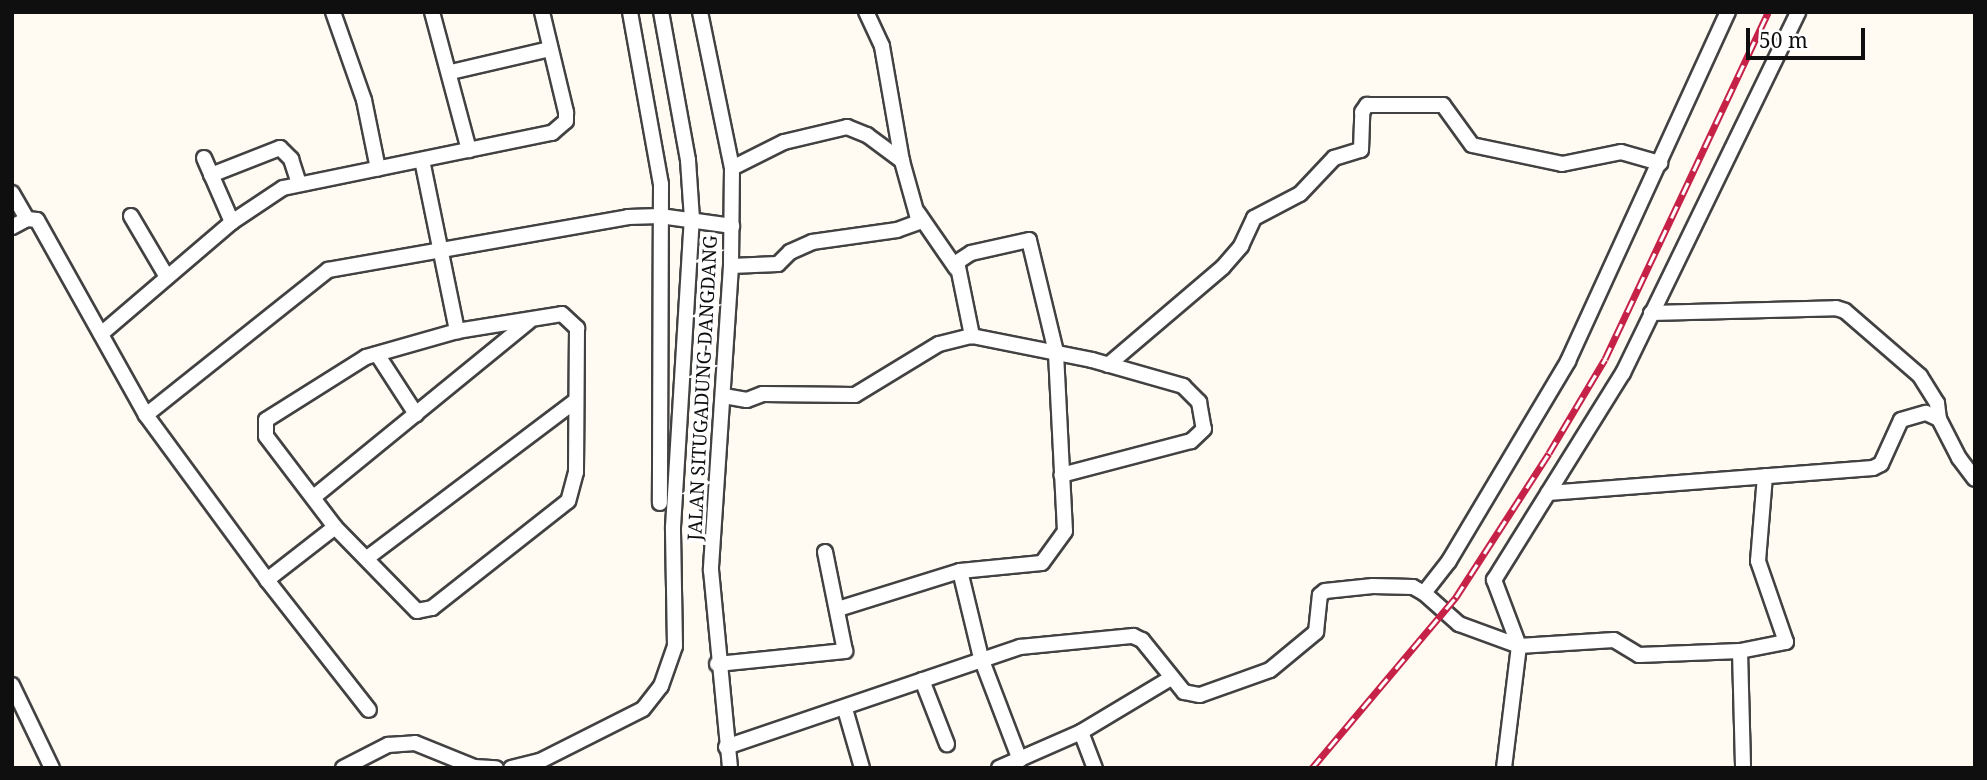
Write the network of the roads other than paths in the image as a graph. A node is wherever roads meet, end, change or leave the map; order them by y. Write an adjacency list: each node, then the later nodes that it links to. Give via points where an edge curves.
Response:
1 (333, 12): 18 (street, via 364,100)
2 (432, 12): 11 (street)
3 (542, 12): 10 (street)
4 (631, 12): 24 (street, via 659,159)
5 (661, 12): 26 (street, via 688,160)
6 (700, 12): 17 (street, JALAN SITUGADUNG-DANGDANG)
7 (866, 12): 15 (street, via 882,46)
8 (1728, 12): 16 (street)
9 (1798, 12): 34 (street)
10 (550, 50): 11 (street); 12 (street, via 566,121 552,133)
11 (450, 72): 12 (street)
12 (469, 150): 14 (street)
13 (204, 158): 19 (street)
14 (422, 160): 18 (street); 30 (street)
15 (902, 162): 17 (street, via 867,135 847,127 784,142); 22 (street)
16 (1660, 163): 41 (street, via 1621,152 1562,164 1472,145 1443,105 1367,105 1362,112 1361,150 1334,158 1300,194 1254,218 1241,246 1223,267); 58 (street, via 1567,361 1449,561)
17 (732, 168): 28 (street, JALAN SITUGADUNG-DANGDANG)
18 (378, 169): 20 (street)
19 (211, 175): 20 (street, via 280,148 291,159); 27 (street)
20 (299, 183): 27 (street, via 283,188)
21 (12, 193): 25 (street)
22 (917, 212): 31 (street, via 919,222 914,226 812,242 778,264); 32 (street)
23 (131, 216): 33 (street)
24 (660, 216): 26 (street); 30 (street, via 628,217); 52 (street)
25 (27, 219): 29 (street); 37 (street, via 37,220)
26 (692, 219): 28 (street); 76 (street, via 673,527 676,646 661,686 643,709 540,761)
27 (232, 222): 33 (street)
28 (732, 226): 31 (street, JALAN SITUGADUNG-DANGDANG)
29 (12, 227)
30 (439, 250): 36 (street); 45 (street, via 336,268 314,277)
31 (731, 267): 42 (street, JALAN SITUGADUNG-DANGDANG)
32 (956, 268): 38 (street); 39 (street, via 961,258 971,253 1029,240)
33 (167, 277): 37 (street)
34 (1651, 313): 46 (street, via 1836,308 1920,376 1937,403); 50 (street, via 1623,373)
35 (529, 321): 36 (street); 43 (street, via 562,314 574,321); 44 (street)
36 (457, 331): 40 (street)
37 (101, 334): 45 (street)
38 (972, 336): 39 (street); 42 (street, via 939,344 855,395 763,394 747,400)
39 (1056, 352): 41 (street); 47 (street)
40 (377, 354): 44 (street); 51 (street, via 266,420 266,436)
41 (1108, 365): 47 (street, via 1183,386 1199,402 1204,429 1191,441)
42 (724, 396): 63 (street, JALAN SITUGADUNG-DANGDANG, via 710,570)
43 (575, 401): 55 (street); 55 (street, via 576,472 568,501 432,608 417,611)
44 (416, 414): 51 (street)
45 (146, 415): 57 (street)
46 (1939, 419): 48 (street, via 1926,413 1901,421 1881,464 1873,468); 49 (street)
47 (1061, 475): 56 (street, via 1065,531 1042,562)
48 (1765, 476): 50 (street); 61 (street, via 1758,561 1786,642)
49 (1975, 479)
50 (1548, 493): 60 (street, via 1494,580)
51 (315, 496): 53 (street)
52 (660, 503)
53 (335, 527): 55 (street); 57 (street)
54 (825, 552): 59 (street)
55 (366, 558)
56 (960, 571): 59 (street); 62 (street)
57 (267, 580): 68 (street)
58 (1424, 593): 60 (street, via 1459,624); 64 (street, via 1413,587 1373,586 1325,591 1320,595 1316,632 1270,670 1200,695 1184,692)
59 (838, 609): 63 (street, via 844,653)
60 (1519, 646): 61 (street, via 1614,640 1639,655); 81 (street)
61 (1740, 651): 82 (street)
62 (981, 657): 64 (street, via 1020,647 1133,636 1142,640); 65 (street); 72 (street)
63 (717, 664): 71 (street, JALAN SITUGADUNG-DANGDANG)
64 (1171, 678): 69 (street)
65 (922, 680): 67 (street); 70 (street)
66 (12, 685): 73 (street)
67 (845, 709): 71 (street); 78 (street)
68 (369, 710)
69 (1081, 732): 72 (street); 80 (street)
70 (947, 744)
71 (726, 747): 77 (street, JALAN SITUGADUNG-DANGDANG)
72 (1020, 760): 79 (street)
73 (52, 768)
74 (342, 768): 75 (street, via 388,745 415,743 474,767)
75 (496, 768)
76 (511, 768)
77 (730, 768)
78 (862, 768)
79 (999, 768)
80 (1095, 768)
81 (1504, 768)
82 (1743, 768)

